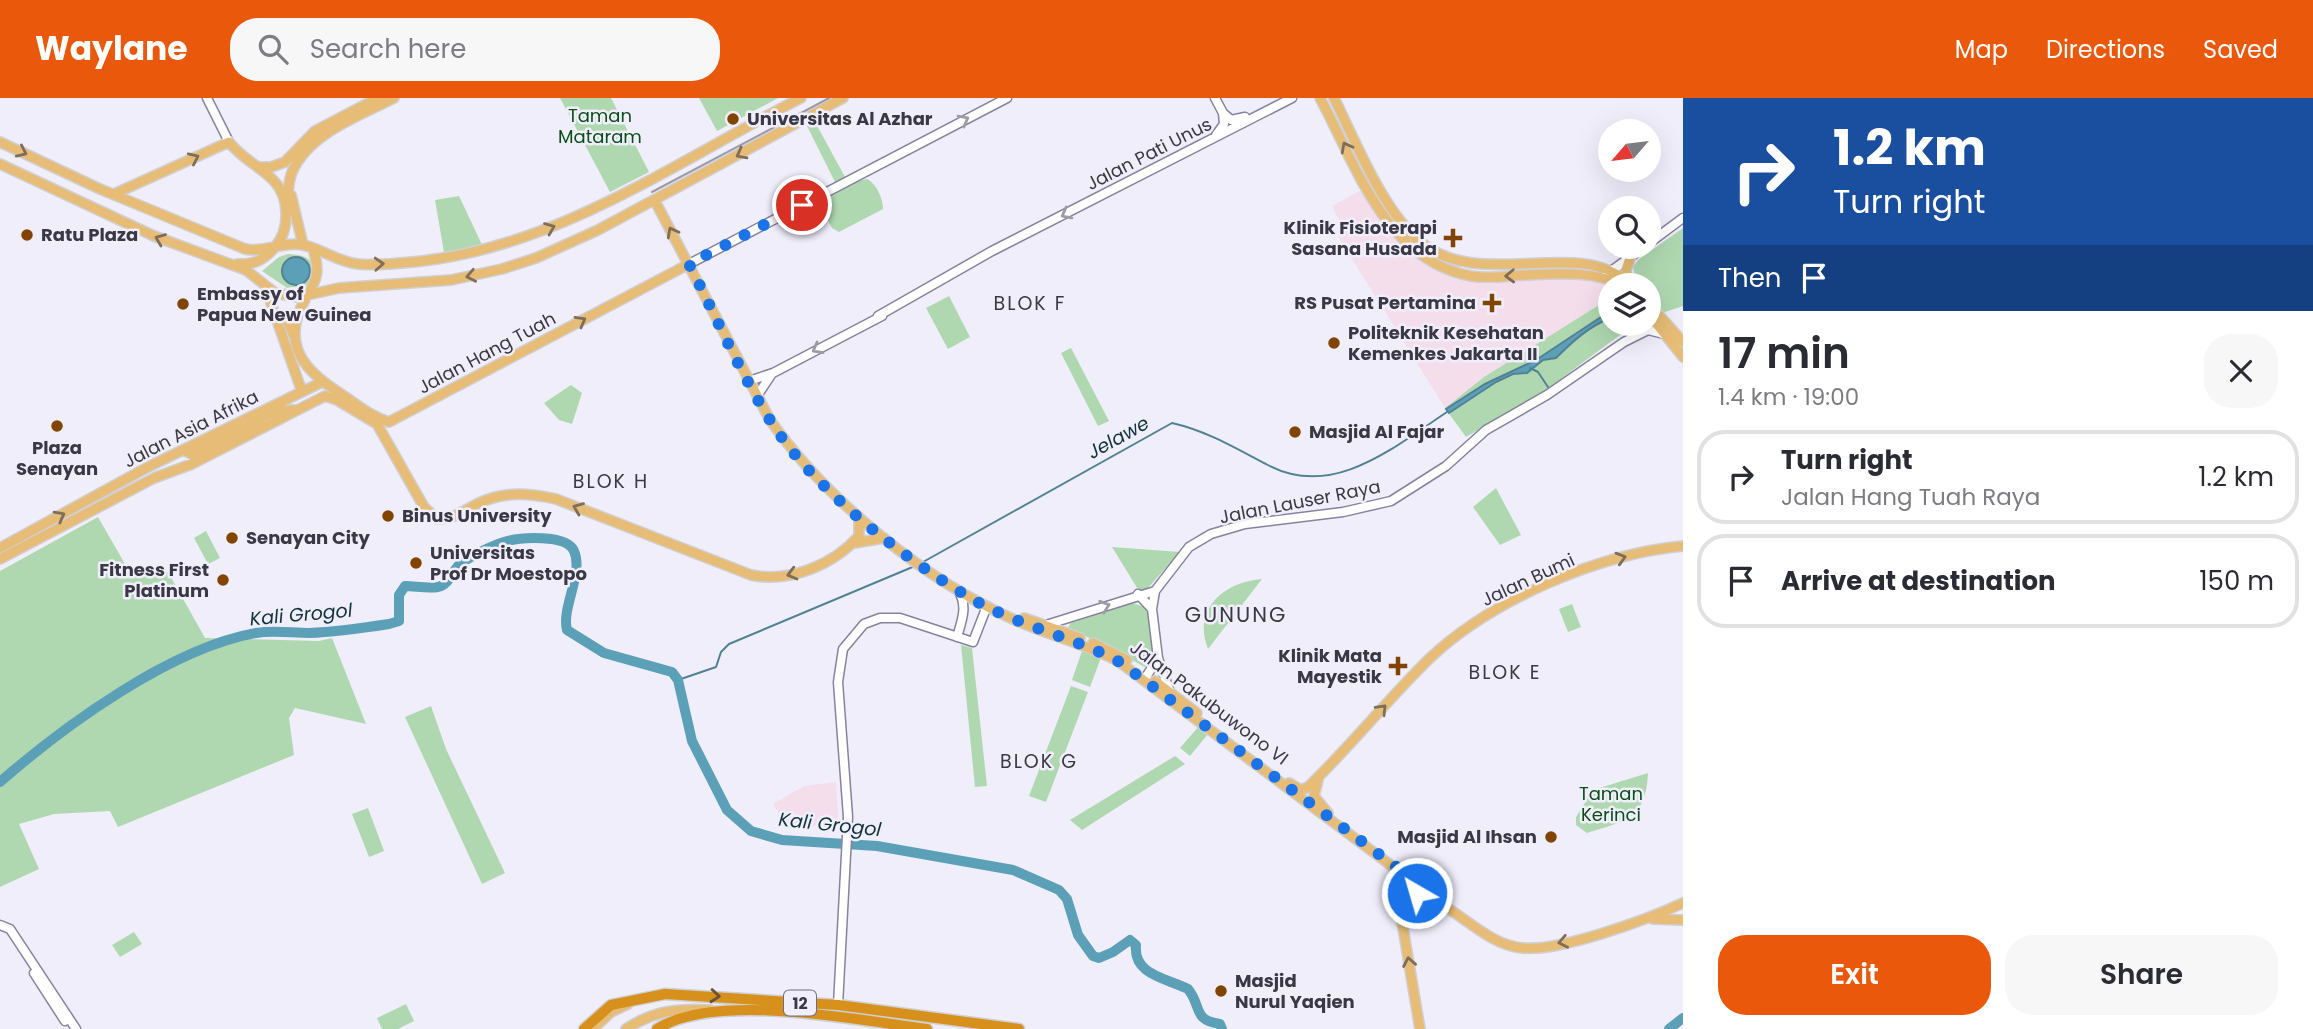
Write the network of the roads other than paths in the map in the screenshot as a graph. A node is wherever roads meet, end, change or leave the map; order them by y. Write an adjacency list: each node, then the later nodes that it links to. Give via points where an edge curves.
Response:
1 (206, 98): 15 (street)
2 (378, 98): 17 (main road, via 315,131 285,162)
3 (394, 98): 18 (main road, via 315,143 295,167)
4 (802, 98): 26 (main road, one-way to 4, via 337,260 365,264 448,258 498,247 585,213)
5 (843, 98): 20 (main road, one-way to 20)
6 (1007, 98): 29 (street, one-way to 6)
7 (1214, 98): 12 (street)
8 (1282, 98): 12 (street, Jalan Pati Unus, via 1237,121)
9 (1292, 98): 13 (street, Jalan Pati Unus)
10 (1321, 98): 30 (main road, one-way to 10, via 1470,276 1431,262 1409,246 1382,212)
11 (1334, 98): 30 (main road, via 1390,206 1419,241 1433,251 1471,263)
12 (1223, 113): 13 (street, via 1224,124)
13 (1213, 138): 46 (street, Jalan Pati Unus, one-way to 46)
14 (0, 142): 19 (main road, one-way to 19)
15 (229, 142): 17 (main road); 19 (main road, one-way to 15)
16 (0, 164): 28 (main road, one-way to 16, via 145,232)
17 (258, 167): 21 (main road, via 277,186)
18 (289, 187): 21 (main road); 24 (main road)
19 (114, 194): 25 (main road, via 245,249)
20 (655, 201): 29 (main road, Jalan Pakubuwono VI, one-way to 20); 36 (main road, one-way to 36, via 567,245 502,269 430,283 339,288)
21 (286, 210): 25 (main road)
22 (1683, 218): 23 (street)
23 (1661, 234)
24 (303, 245): 25 (main road); 26 (main road)
25 (276, 247): 28 (main road, via 252,264)
26 (313, 248): 36 (main road, via 319,274)
27 (1626, 259): 31 (street)
28 (224, 262): 35 (main road, via 246,270)
29 (689, 264): 48 (main road, Jalan Pakubuwono VI); 53 (main road, Jalan Hang Tuah, one-way to 29)
30 (1533, 270): 31 (main road, via 1586,264); 34 (main road)
31 (1611, 270): 32 (street); 33 (main road)
32 (1608, 273)
33 (1614, 273)
34 (1598, 277)
35 (266, 288): 36 (main road, via 287,296); 37 (main road)
36 (308, 295): 42 (main road, via 297,318)
37 (278, 317): 42 (main road, via 288,319); 47 (main road)
38 (1661, 317): 43 (main road)
39 (1661, 327): 41 (main road)
40 (1633, 337): 41 (street, via 1654,330); 63 (street, Jalan Lauser Raya, via 1486,430 1407,493 1376,506 1271,519 1211,534 1189,547)
41 (1670, 337): 44 (main road)
42 (295, 339): 45 (main road)
43 (1683, 342)
44 (1683, 357)
45 (309, 371): 47 (main road); 49 (main road)
46 (773, 373): 48 (street, Jalan Pati Unus); 51 (street, Jalan Pati Unus)
47 (299, 376): 50 (main road)
48 (749, 381): 51 (main road, Jalan Pakubuwono VI)
49 (322, 382): 50 (main road); 53 (main road, via 376,417)
50 (301, 389): 55 (main road, Jalan Asia Afrika)
51 (757, 396): 56 (main road, Jalan Pakubuwono VI, via 785,442)
52 (296, 410): 54 (main road, Jalan Asia Afrika, via 324,396 337,400 377,424); 55 (main road, via 280,410 193,455); 61 (main road, Jalan Asia Afrika)
53 (393, 422): 54 (main road)
54 (389, 442): 58 (main road, one-way to 54, via 820,566 771,578 751,575 538,495 508,494 480,502 449,520 437,519 424,507)
55 (184, 450): 60 (main road, Jalan Asia Afrika, one-way to 55)
56 (859, 517): 57 (main road, Jalan Pakubuwono VI); 58 (main road, via 861,530)
57 (884, 538): 58 (main road); 62 (main road, Jalan Pakubuwono VI)
58 (852, 544)
59 (1683, 546): 74 (main road, Jalan Bumi, one-way to 59, via 1431,657 1488,615 1597,565)
60 (0, 548)
61 (0, 559)
62 (955, 587): 65 (main road, Jalan Pakubuwono VI); 68 (main road, Jalan Pakubuwono VI); 70 (street, via 964,602)
63 (1155, 591): 64 (street); 66 (street)
64 (1138, 594): 66 (street); 67 (street, one-way to 64)
65 (987, 606): 70 (street, via 973,642); 72 (main road, Jalan Pakubuwono VI, via 1104,654)
66 (1152, 609): 71 (street)
67 (1072, 617): 68 (street); 69 (street)
68 (1046, 625): 69 (main road, Jalan Pakubuwono VI)
69 (1060, 629): 72 (main road, Jalan Pakubuwono VI, via 1118,654)
70 (957, 637): 83 (street, via 900,618 880,618 864,624 843,649 838,682 847,770 847,837)
71 (1158, 658): 72 (street); 73 (street)
72 (1146, 677): 73 (main road, Jalan Pakubuwono VI); 75 (main road, Jalan Pakubuwono VI)
73 (1170, 692): 74 (main road, Jalan Pakubuwono VI, via 1297,788 1304,789)
74 (1322, 774): 75 (main road, via 1314,796)
75 (1333, 820): 76 (main road, Jalan Pakubuwono VI)
76 (1399, 869): 78 (main road, Jalan Pakubuwono VI, one-way to 76, via 1582,938 1522,948 1480,930); 93 (main road, one-way to 76, via 1402,922 1417,893)
77 (1683, 903): 78 (main road)
78 (1643, 919): 79 (main road)
79 (1683, 920)
80 (0, 925): 86 (street, via 10,929)
81 (0, 931): 85 (street, via 8,935)
82 (647, 996): 83 (highway, 12, one-way to 83, via 694,994); 87 (highway, via 611,1005); 88 (main road, via 611,1012)
83 (838, 1005): 92 (highway, 12)
84 (715, 1010): 89 (main road, 12, via 672,1009); 90 (highway, via 684,1015); 91 (highway, 12, via 838,1017)
85 (70, 1029)
86 (76, 1029)
87 (584, 1029)
88 (593, 1029)
89 (626, 1029)
90 (657, 1029)
91 (927, 1029)
92 (1019, 1029)
93 (1420, 1029)

